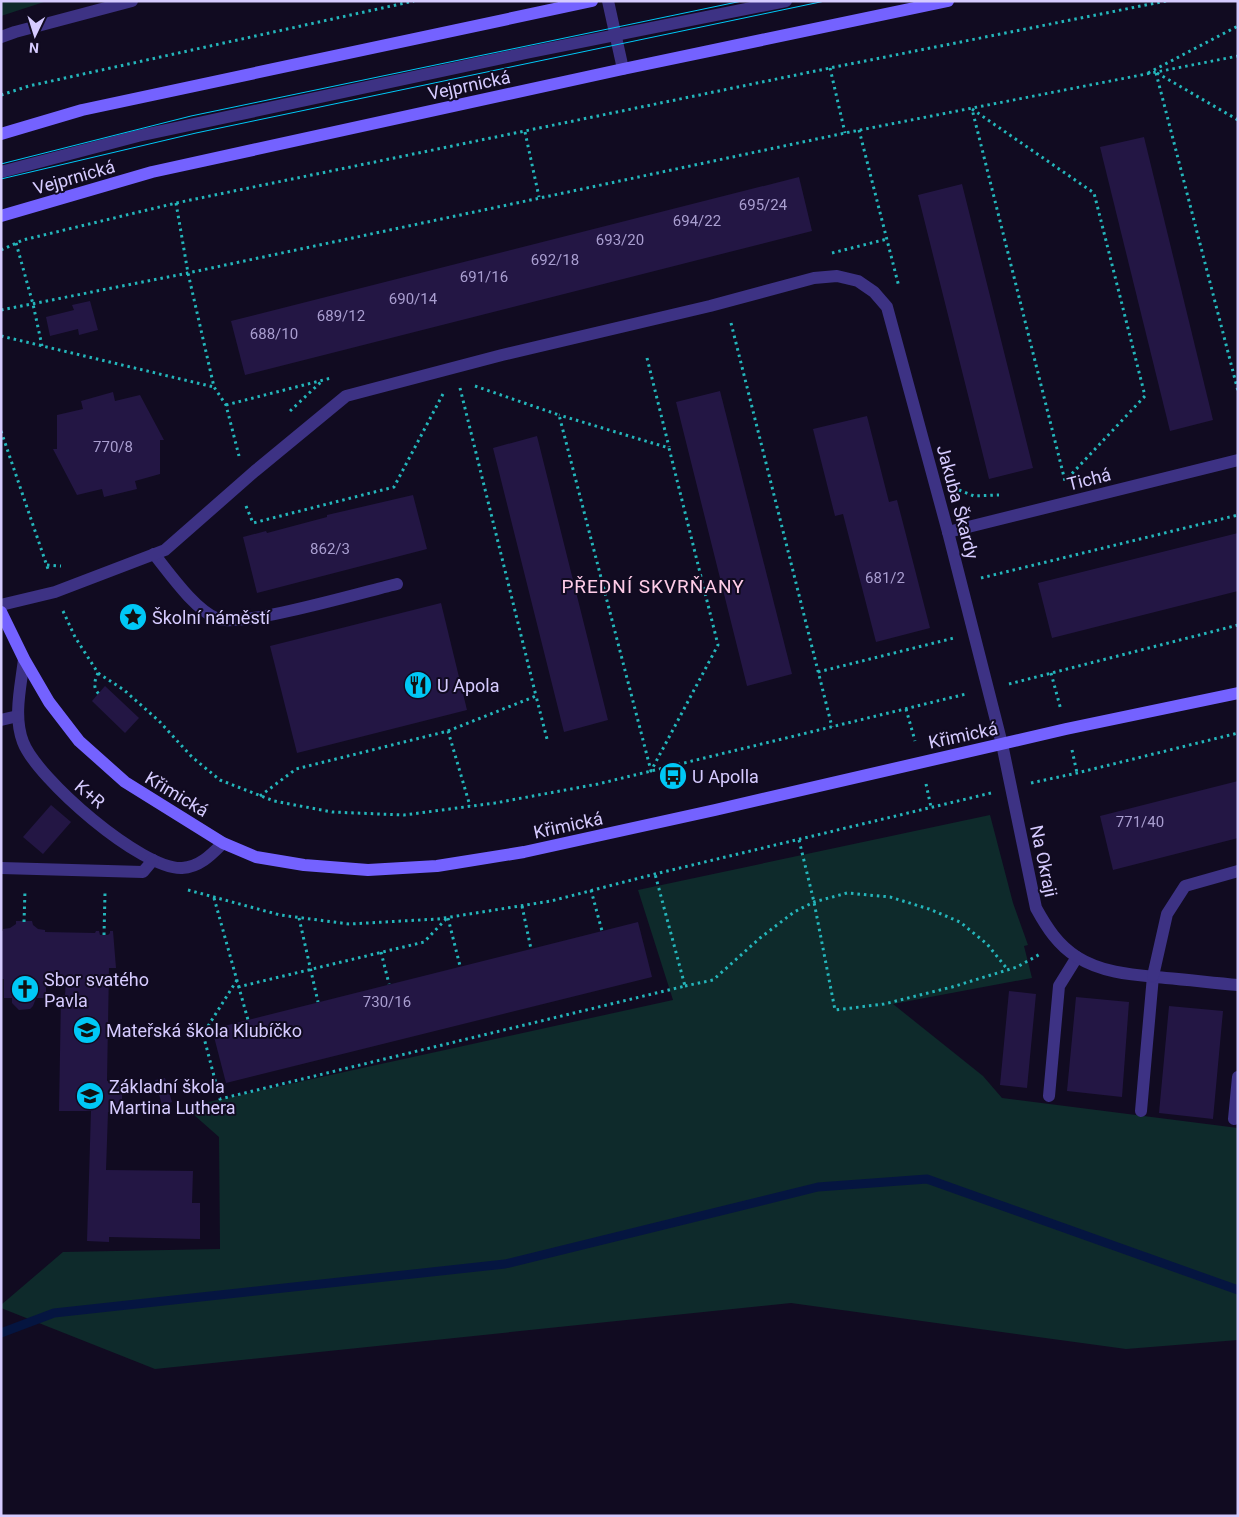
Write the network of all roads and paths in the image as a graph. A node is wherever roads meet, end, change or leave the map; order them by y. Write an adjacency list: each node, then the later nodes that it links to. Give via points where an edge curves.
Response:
1 (132, 1): 10 (street)
2 (414, 1): 16 (path)
3 (592, 1): 22 (main road, via 82,110)
4 (608, 1): 9 (street)
5 (786, 1): 9 (street, Vejprnická)
6 (948, 1): 13 (main road, Vejprnická)
7 (1166, 1): 12 (path)
8 (1238, 26): 15 (path)
9 (616, 36): 13 (street); 23 (street, Vejprnická, via 138,136)
10 (1, 37)
11 (1238, 56): 14 (path)
12 (830, 68): 20 (path); 21 (path)
13 (623, 69): 26 (main road, Vejprnická, via 152,172)
14 (1156, 73): 15 (path); 18 (path); 42 (path)
15 (1144, 75): 17 (path)
16 (1, 94)
17 (972, 108): 19 (path); 50 (path); 50 (path, via 1094,193 1144,396)
18 (1238, 120)
19 (859, 130): 21 (path); 30 (path)
20 (525, 132): 24 (path); 25 (path)
21 (844, 133): 24 (path)
22 (1, 134)
23 (1, 172)
24 (539, 197): 29 (path)
25 (176, 203): 27 (path); 29 (path)
26 (1, 216)
27 (16, 243): 28 (path); 32 (path)
28 (1, 250)
29 (188, 272): 32 (path); 41 (path)
30 (902, 296)
31 (725, 301): 37 (street); 56 (street, Jakuba Škardy, via 814,278 837,276 858,282 874,292 887,307); 68 (path)
32 (33, 304): 33 (path); 35 (path)
33 (1, 310)
34 (1, 336): 35 (path)
35 (42, 346): 41 (path)
36 (647, 358): 46 (path)
37 (435, 372): 38 (path); 52 (street, via 346,396)
38 (452, 378): 39 (path); 52 (path, via 394,487 253,523)
39 (458, 380): 44 (path); 73 (path)
40 (323, 381): 43 (path)
41 (214, 387): 47 (path, via 226,405 239,458)
42 (1238, 391)
43 (288, 413)
44 (559, 414): 46 (path); 81 (path)
45 (1, 431): 58 (path)
46 (670, 448): 81 (path, via 718,645)
47 (246, 452)
48 (1238, 460): 56 (street, Tichá)
49 (1075, 478): 50 (path)
50 (1065, 481): 51 (path)
51 (1056, 483)
52 (238, 486): 57 (street)
53 (956, 488): 54 (path, via 974,496)
54 (1000, 495)
55 (1238, 515): 60 (path)
56 (948, 532): 66 (street, Jakuba Škardy)
57 (159, 552): 61 (street, via 202,610 220,620 250,619); 62 (street)
58 (47, 565): 59 (path); 62 (path)
59 (69, 566)
60 (980, 578)
61 (398, 584)
62 (55, 592): 63 (street); 69 (path, via 75,637)
63 (1, 605)
64 (1, 612): 67 (main road, Křimická)
65 (1238, 625): 70 (path)
66 (974, 633): 68 (path); 70 (street, Jakuba Škardy)
67 (24, 659): 74 (street, K+R); 86 (main road, Křimická, via 49,702 79,741 125,782)
68 (818, 672): 76 (path)
69 (98, 673): 72 (path, via 94,686); 83 (path, via 124,690 220,780)
70 (988, 689): 76 (path); 80 (street, Jakuba Škardy)
71 (1238, 693): 80 (main road, Křimická)
72 (98, 694)
73 (536, 696): 77 (path); 79 (path)
74 (18, 716): 75 (street); 87 (street, K+R, via 23,743 58,790 90,818)
75 (1, 720)
76 (832, 727): 81 (path)
77 (448, 731): 83 (path, via 296,769); 84 (path)
78 (1238, 733): 82 (path)
79 (547, 739)
80 (1002, 744): 82 (street, Na Okraji); 86 (main road, Křimická, via 524,852 437,866 368,870 304,865 256,857)
81 (651, 771): 84 (path, via 598,784)
82 (1011, 788): 85 (path); 101 (street, Na Okraji, via 1036,908)
83 (260, 796): 84 (path, via 332,812 404,815)
84 (470, 806)
85 (799, 840): 91 (path); 95 (path)
86 (223, 842): 87 (street, K+R, via 206,859 185,868 169,867)
87 (153, 860): 89 (street, via 143,872)
88 (1, 868): 89 (street)
89 (105, 871): 100 (path)
90 (1238, 871): 108 (street, via 1184,886 1167,914)
91 (655, 874): 93 (path); 112 (path)
92 (181, 888): 94 (path)
93 (591, 890): 96 (path); 99 (path)
94 (213, 898): 97 (path); 109 (path)
95 (814, 902): 107 (path, via 847,893 890,897 930,909 960,922 987,944); 107 (path, via 835,1010 884,1004); 112 (path, via 787,917 713,980)
96 (522, 906): 98 (path); 102 (path)
97 (298, 918): 98 (path, via 349,924); 106 (path)
98 (448, 918): 103 (path, via 424,942); 105 (path)
99 (602, 931)
100 (104, 935)
101 (1060, 943): 104 (street, Na Okraji); 107 (path)
102 (532, 949)
103 (381, 952): 106 (path); 110 (path)
104 (1076, 957): 108 (street, Na Okraji, via 1097,967); 117 (street, via 1059,986)
105 (460, 966)
106 (311, 969): 113 (path); 114 (path)
107 (1008, 970)
108 (1153, 976): 111 (street, Na Okraji); 118 (street)
109 (237, 980): 112 (path, via 203,1034 220,1099); 113 (path)
110 (390, 984)
111 (1238, 985)
112 (685, 986)
113 (238, 987): 115 (path)
114 (318, 1002)
115 (248, 1020)
116 (1238, 1077): 119 (street)
117 (1049, 1096)
118 (1141, 1110)
119 (1234, 1118)

